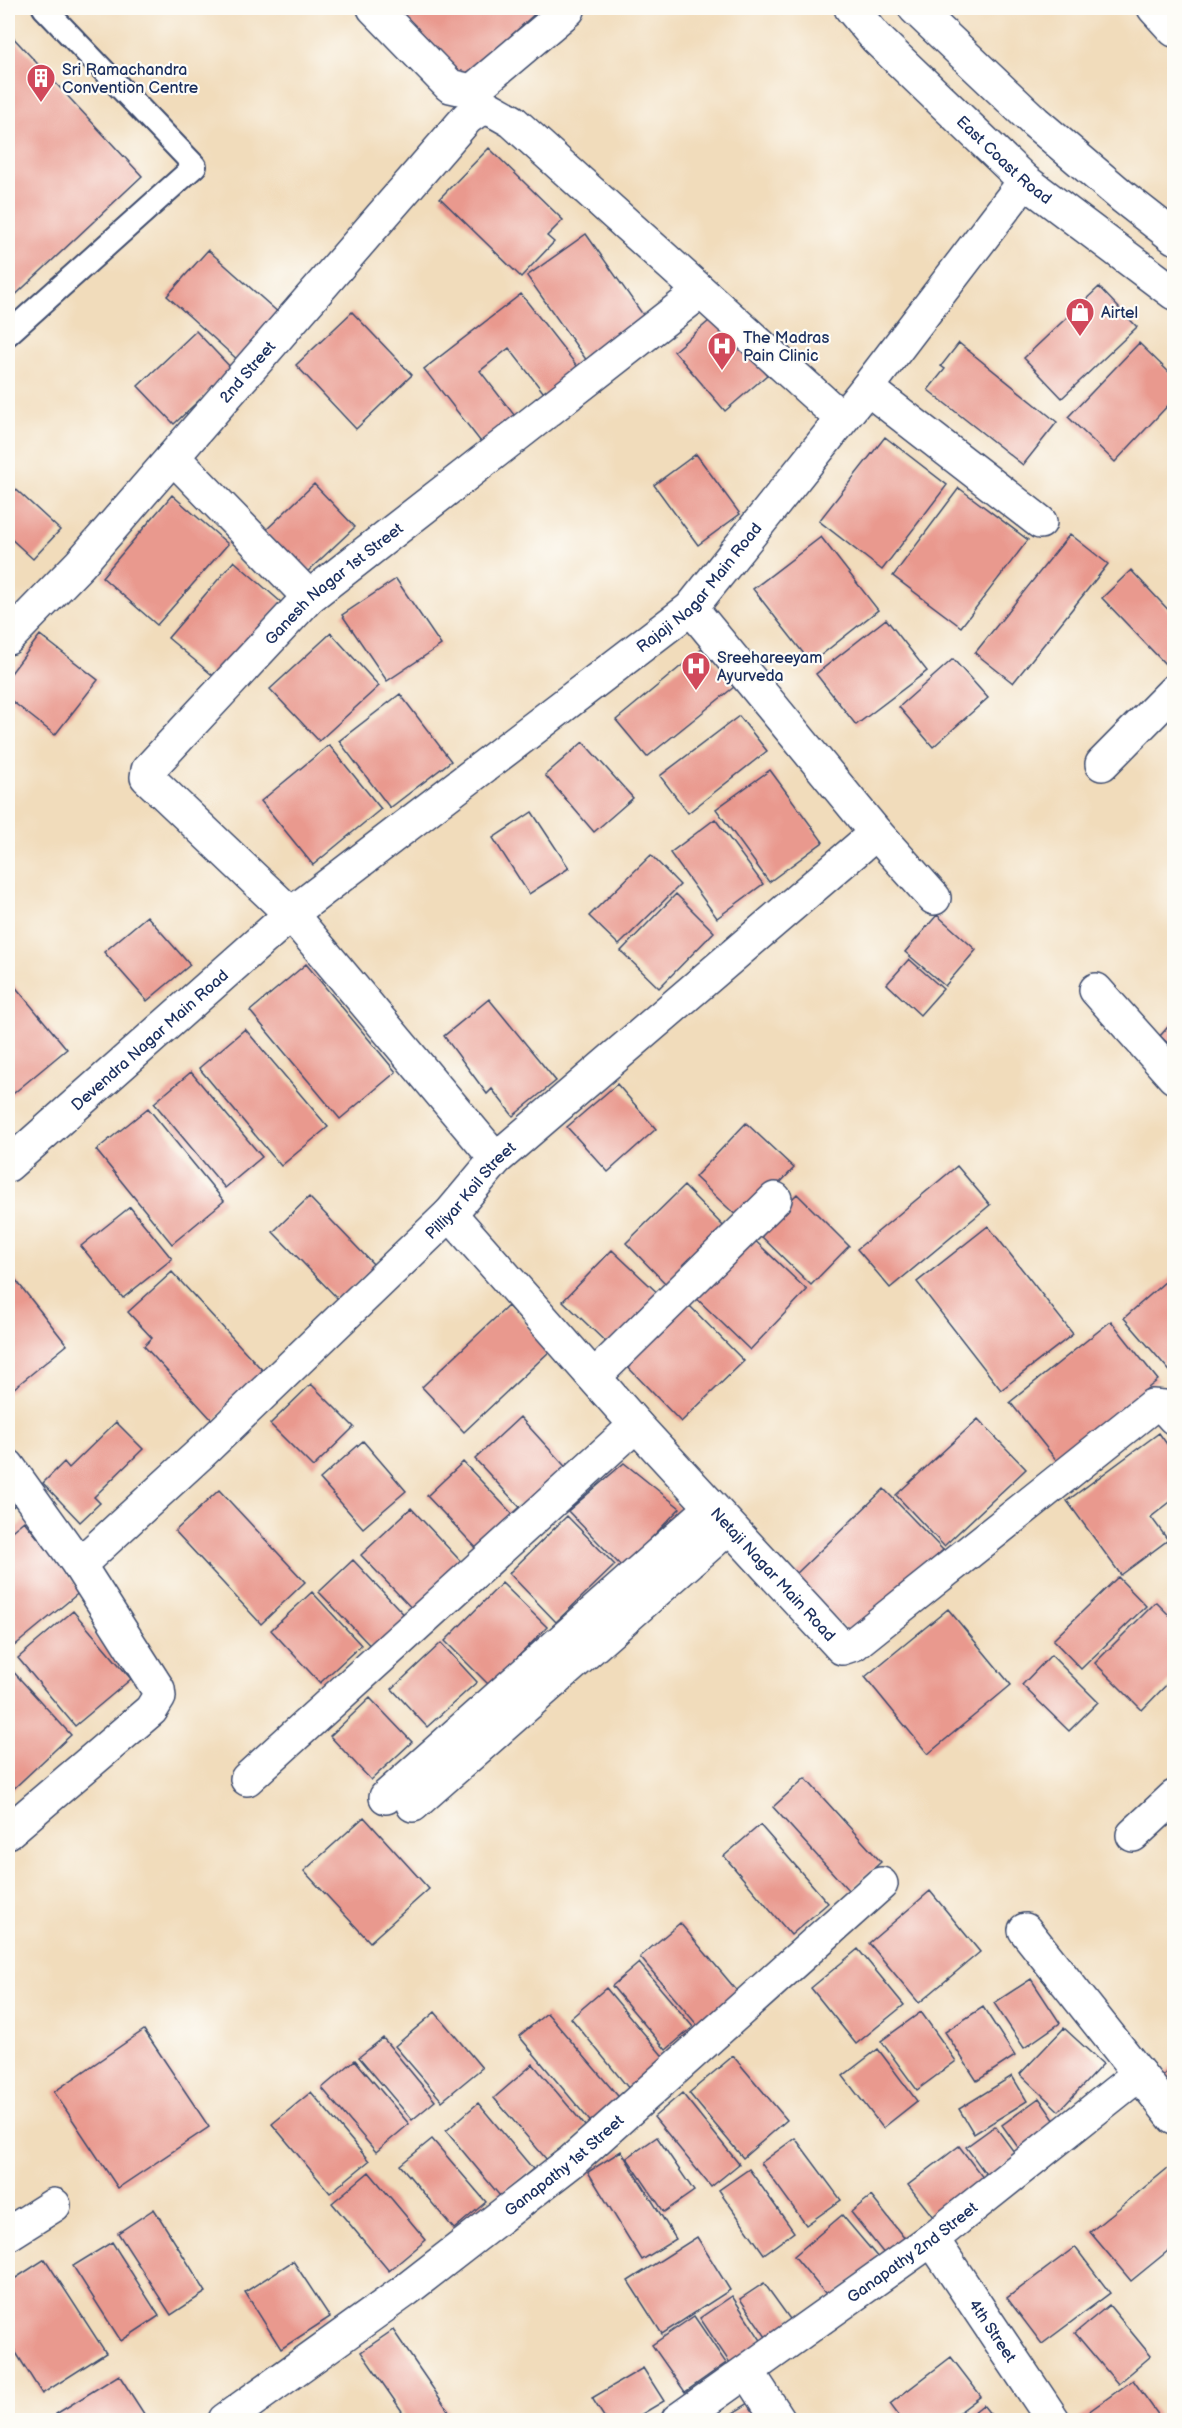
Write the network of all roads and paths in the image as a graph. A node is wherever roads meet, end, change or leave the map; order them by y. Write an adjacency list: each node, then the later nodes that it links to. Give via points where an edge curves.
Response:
1 (44, 8): 12 (lane, via 195,166)
2 (374, 8): 3 (street, via 450,86 472,91)
3 (568, 8)
4 (851, 8): 8 (street, East Coast Road, via 876,38)
5 (915, 8): 9 (street, via 1035,122)
6 (1154, 8): 7 (street)
7 (1174, 30)
8 (1025, 181): 11 (street, East Coast Road); 13 (street, Rajaji Nagar Main Road)
9 (1174, 237)
10 (700, 292): 14 (street); 15 (street, 2nd Street, via 512,121 489,108 477,111); 17 (street, Ganesh Nagar 1st Street)
11 (1174, 293)
12 (8, 334)
13 (867, 388): 14 (street, Rajaji Nagar Main Road); 16 (street)
14 (841, 418): 18 (street, Rajaji Nagar Main Road)
15 (173, 457): 17 (street); 19 (street, 2nd Street, via 80,564)
16 (1040, 522)
17 (309, 597): 24 (street, Ganesh Nagar 1st Street, via 152,765 147,777)
18 (691, 608): 22 (street); 24 (street, Rajaji Nagar Main Road)
19 (8, 638)
20 (1174, 691): 21 (street)
21 (1102, 764)
22 (876, 833): 23 (street); 27 (street, Pilliyar Koil Street)
23 (934, 898)
24 (291, 914): 27 (street); 28 (street, Devendra Nagar Main Road)
25 (1096, 990): 26 (street)
26 (1174, 1077)
27 (496, 1159): 30 (street, Pilliyar Koil Street)
28 (8, 1165)
29 (775, 1199): 31 (street)
30 (450, 1214): 31 (street, Netaji Nagar Main Road); 36 (street, Pilliyar Koil Street)
31 (594, 1377): 33 (street, Netaji Nagar Main Road)
32 (1174, 1418): 35 (street, Netaji Nagar Main Road, via 1164,1407 1152,1406 848,1648 838,1645)
33 (636, 1425): 35 (street, Netaji Nagar Main Road); 37 (street)
34 (8, 1466): 36 (street)
35 (720, 1517): 39 (street)
36 (79, 1565): 40 (street, via 158,1689 159,1697 151,1710)
37 (247, 1779)
38 (1174, 1797): 41 (street)
39 (399, 1801)
40 (8, 1832)
41 (1133, 1835)
42 (881, 1884): 50 (street, Ganapathy 1st Street, via 572,2161 406,2290)
43 (1025, 1930): 44 (street)
44 (1139, 2074): 45 (street); 48 (street, Ganapathy 2nd Street)
45 (1174, 2118)
46 (54, 2205): 47 (street)
47 (8, 2234)
48 (932, 2239): 49 (street, Ganapathy 2nd Street); 53 (street, 4th Street)
49 (748, 2373): 51 (street, Ganapathy 2nd Street); 52 (street)
50 (225, 2421)
51 (678, 2421)
52 (779, 2421)
53 (1053, 2421)

